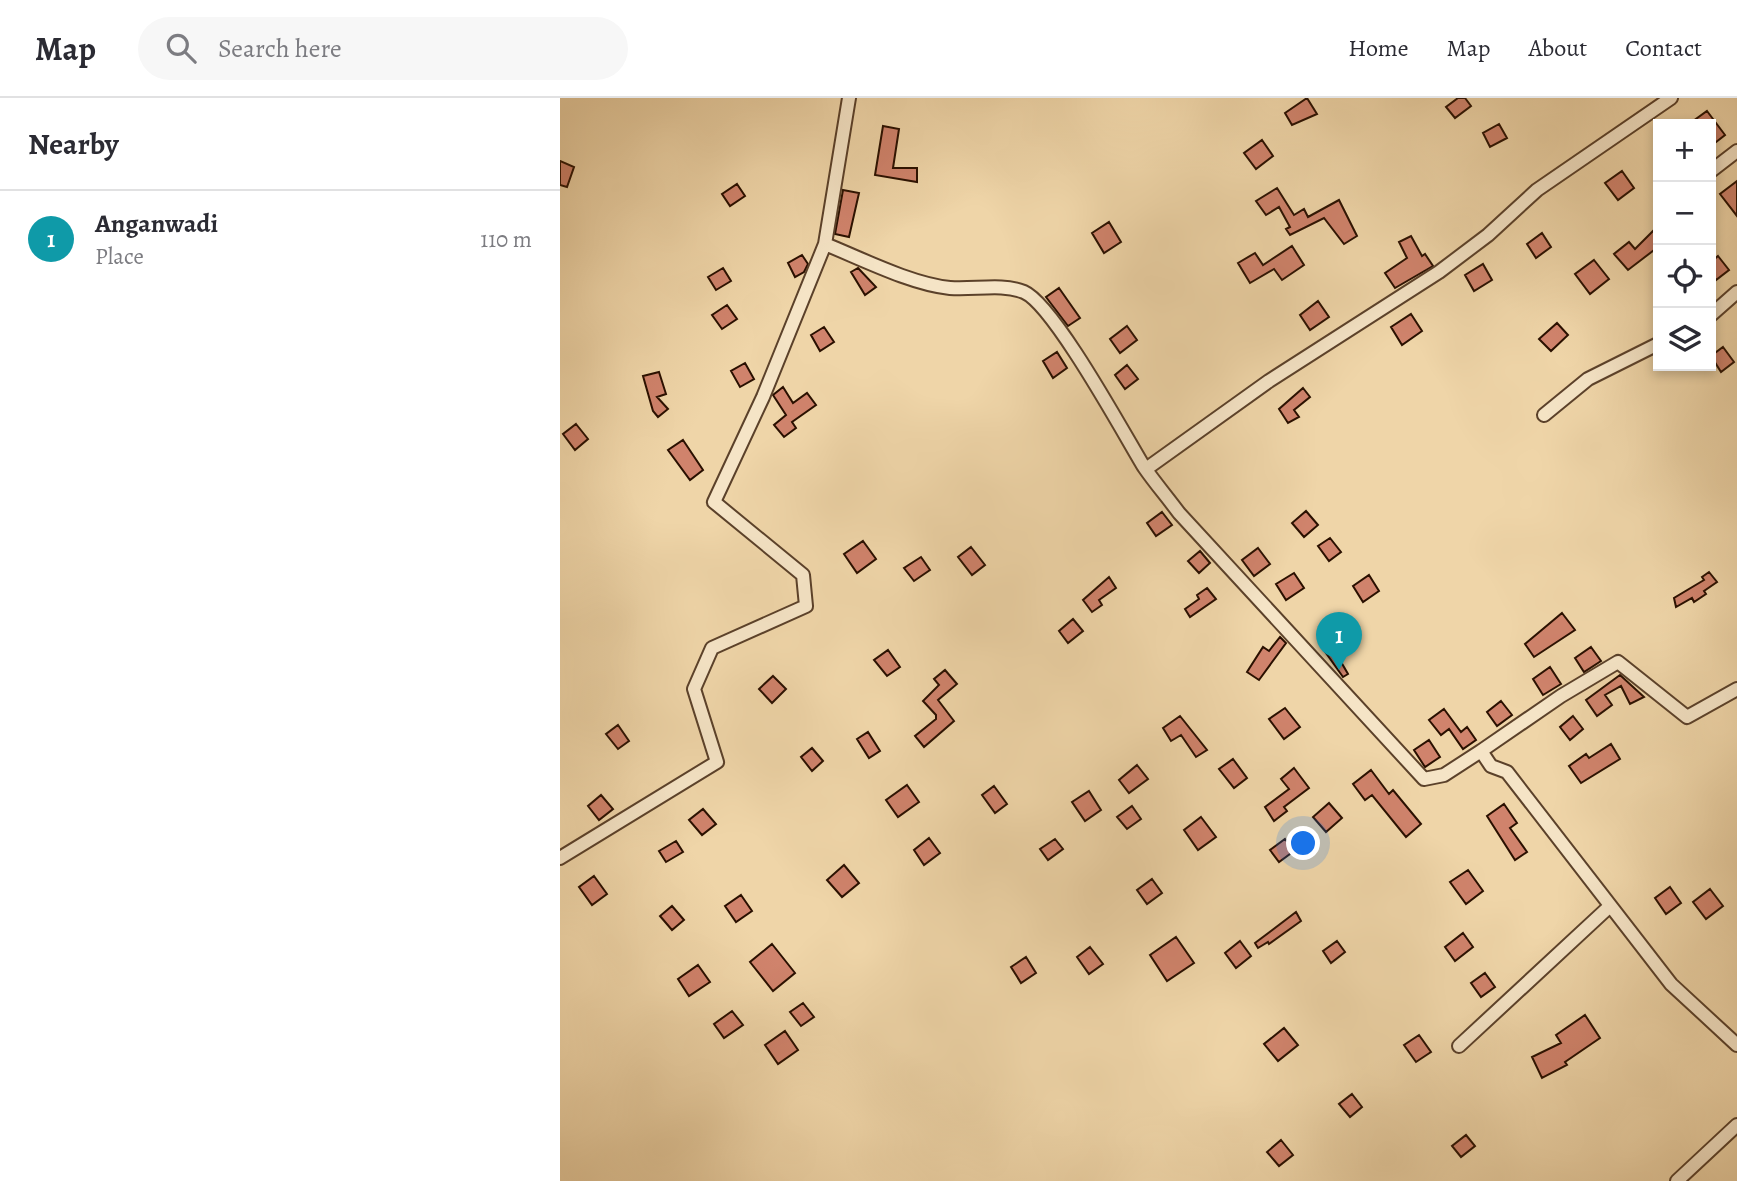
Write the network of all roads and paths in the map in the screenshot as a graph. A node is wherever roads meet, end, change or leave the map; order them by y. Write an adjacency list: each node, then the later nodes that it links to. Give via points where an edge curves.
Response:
1 (849, 98): 5 (street)
2 (1671, 98): 10 (street, via 1537,190 1439,272 1269,381)
3 (1737, 151): 4 (street)
4 (1716, 167)
5 (825, 244): 10 (street, via 948,288 1008,288 1026,293 1083,365); 13 (street, via 763,397 714,502 803,575 806,606 712,648 694,689 717,762)
6 (1737, 292): 7 (street)
7 (1716, 311)
8 (1653, 346): 9 (street, via 1588,379)
9 (1544, 415)
10 (1146, 469): 12 (street, via 1282,627 1424,779 1444,775)
11 (1737, 689): 12 (street, via 1687,717 1618,662 1561,695)
12 (1482, 751): 14 (street, via 1492,766 1507,772)
13 (560, 858)
14 (1610, 906): 15 (street, via 1671,984); 16 (street)
15 (1737, 1045)
16 (1459, 1046)
17 (1737, 1125): 18 (street)
18 (1677, 1181)

